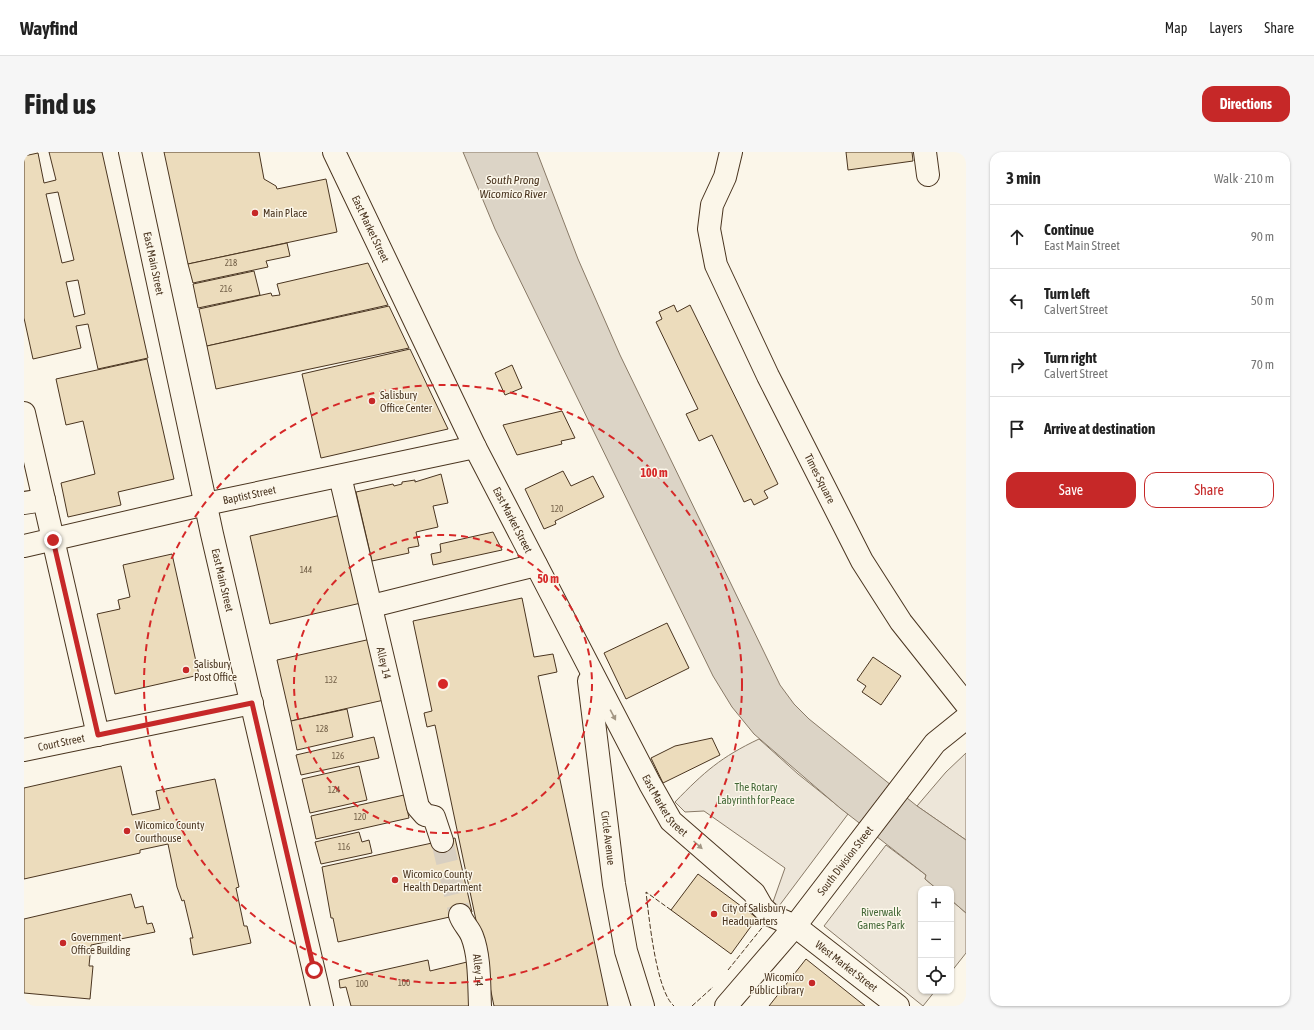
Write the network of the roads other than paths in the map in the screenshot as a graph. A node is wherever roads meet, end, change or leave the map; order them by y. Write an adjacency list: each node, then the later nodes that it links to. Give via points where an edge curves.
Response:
1 (130, 152): 10 (street, East Main Street)
2 (334, 152): 7 (street, East Market Street)
3 (732, 152): 17 (street, Times Square, via 712,205 709,234 716,265 768,376 862,561 901,622)
4 (925, 152): 5 (street)
5 (928, 175)
6 (24, 414): 9 (street)
7 (475, 447): 8 (street, Baptist Street); 13 (street, East Market Street)
8 (340, 476): 10 (street, Baptist Street); 14 (street, Alley 14)
9 (34, 502): 11 (street)
10 (206, 504): 11 (street, Baptist Street); 16 (street, East Main Street)
11 (53, 540): 12 (street, Baptist Street); 19 (street)
12 (24, 546)
13 (536, 565): 14 (street); 15 (street, East Market Street)
14 (372, 606): 21 (street, Alley 14, via 418,807 425,815 434,817)
15 (588, 668): 23 (street, East Market Street, one-way to 23, via 671,821 754,893 770,915); 26 (street, Circle Avenue, via 614,884 626,951)
16 (252, 703): 19 (street, Court Street); 24 (street, East Main Street)
17 (966, 704)
18 (966, 718): 23 (street, South Division Street, via 935,743 911,772)
19 (98, 735): 20 (street, Court Street)
20 (24, 750)
21 (442, 841)
22 (460, 914): 25 (street, Alley 14, via 462,922 472,936)
23 (795, 926): 27 (street, South Division Street); 28 (street, West Market Street)
24 (322, 1006)
25 (480, 1006)
26 (643, 1006)
27 (726, 1006)
28 (898, 1006)

